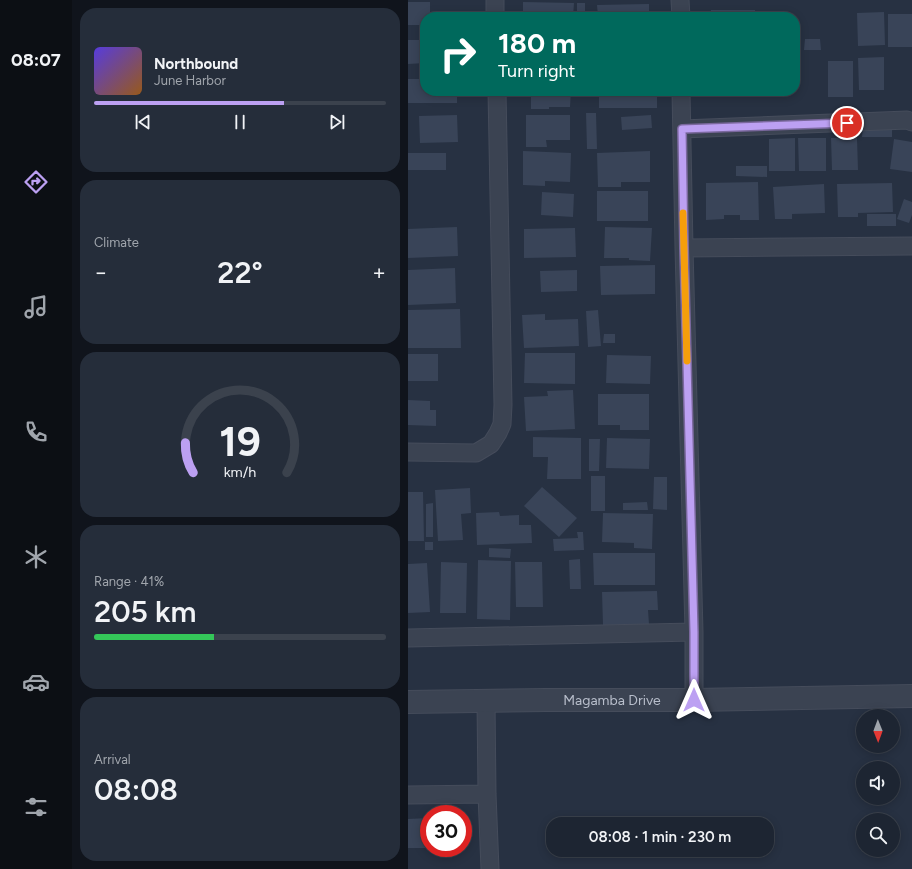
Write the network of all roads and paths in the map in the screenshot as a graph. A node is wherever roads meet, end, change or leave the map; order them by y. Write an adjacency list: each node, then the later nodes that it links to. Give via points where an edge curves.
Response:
1 (495, 0): 3 (street)
2 (680, 0): 4 (street)
3 (496, 12)
4 (680, 12)
5 (497, 96): 11 (street, via 502,424 491,444 476,453)
6 (682, 96): 8 (street)
7 (912, 122): 8 (street, via 907,120)
8 (682, 129): 10 (street)
9 (912, 246): 10 (street)
10 (684, 248): 12 (street)
11 (408, 452)
12 (694, 632): 13 (street); 15 (street)
13 (408, 638)
14 (912, 696): 15 (street, Magamba Drive)
15 (694, 700): 16 (street, Magamba Drive)
16 (486, 701): 17 (street, Magamba Drive); 18 (street)
17 (408, 702)
18 (487, 794): 19 (street); 20 (street)
19 (408, 795)
20 (490, 869)

